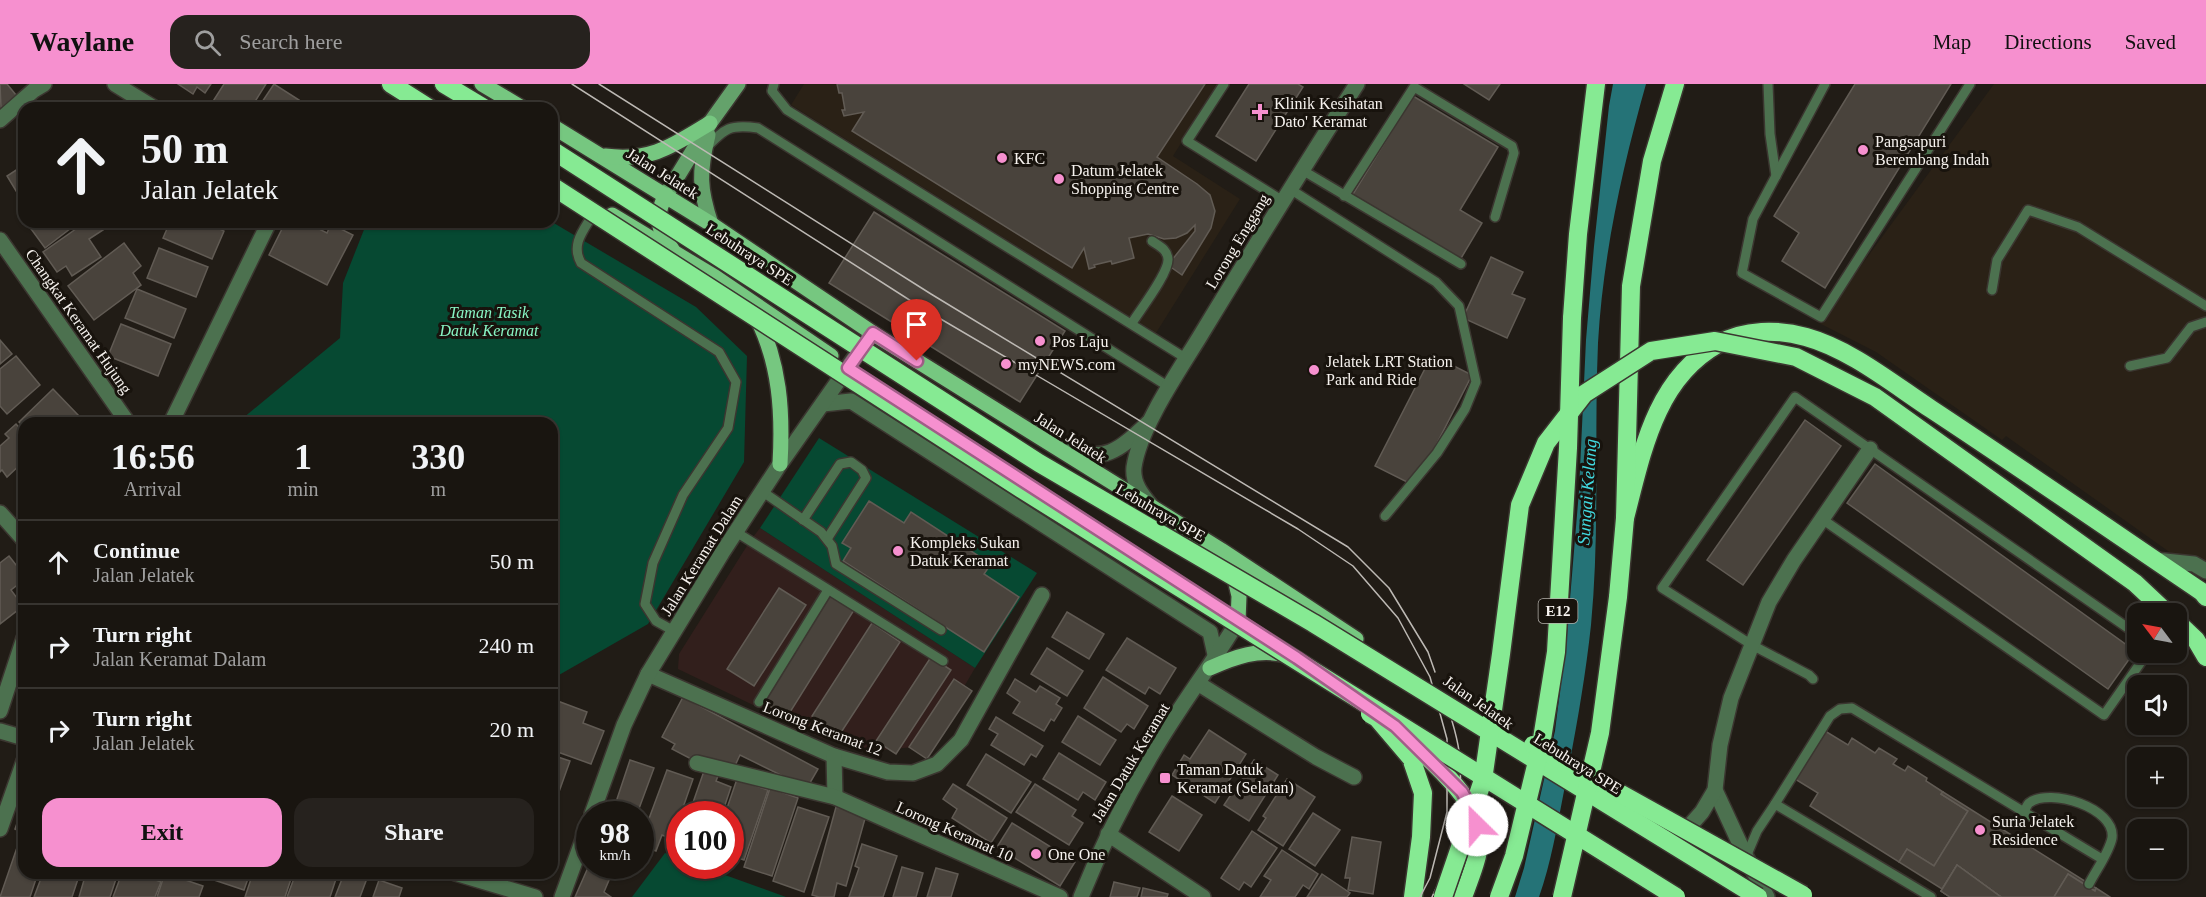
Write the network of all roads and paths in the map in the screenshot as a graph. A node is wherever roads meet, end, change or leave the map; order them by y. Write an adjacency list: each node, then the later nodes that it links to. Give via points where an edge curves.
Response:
1 (44, 84): 15 (street)
2 (115, 84): 16 (street)
3 (390, 84): 17 (highway)
4 (444, 84): 18 (highway)
5 (482, 84): 19 (main road)
6 (738, 84): 22 (main road)
7 (774, 84): 46 (lane, via 772,91 788,110)
8 (1224, 84): 32 (lane, via 1187,141)
9 (1358, 84): 27 (street, Lorong Enggang)
10 (1596, 84): 123 (highway, E12, bridge, via 1578,234 1556,652 1541,745 1514,856)
11 (1675, 84): 64 (highway, via 1652,161 1631,286)
12 (1768, 84): 28 (lane)
13 (1825, 84): 28 (lane)
14 (1970, 84): 28 (lane, via 1821,317 1742,273 1753,219)
15 (20, 102)
16 (144, 102)
17 (419, 102)
18 (474, 102)
19 (512, 102)
20 (18, 104): 21 (street)
21 (0, 120)
22 (710, 123): 24 (main road); 26 (main road, via 647,156); 31 (main road)
23 (558, 130): 26 (main road, Jalan Jelatek)
24 (704, 150): 36 (main road, via 701,189); 51 (lane, via 721,133 739,125 758,128)
25 (558, 154): 78 (highway, Lebuhraya SPE, bridge, via 1039,463)
26 (602, 156): 31 (main road, Jalan Jelatek)
27 (1302, 170): 32 (street, Lorong Enggang); 33 (lane)
28 (1776, 176)
29 (558, 183): 34 (main road)
30 (558, 190): 59 (highway, bridge)
31 (666, 195): 36 (main road, Jalan Jelatek); 40 (main road, via 658,226)
32 (1287, 195): 48 (street, Lorong Enggang); 63 (lane, via 1436,282 1459,306 1476,382 1465,410 1437,453)
33 (1344, 196): 35 (lane, via 1414,87 1512,146 1514,153); 41 (lane)
34 (598, 206): 40 (main road); 81 (lane, via 576,244 580,263 719,352 736,382 728,428 683,495 653,563 645,604 656,621)
35 (1495, 218)
36 (711, 224): 47 (main road, Jalan Jelatek)
37 (266, 228): 54 (street)
38 (0, 240): 53 (street, Changkat Keramat Hujung)
39 (1152, 241): 46 (lane, via 1164,249 1168,258 1166,269)
40 (675, 254): 43 (main road)
41 (1461, 264)
42 (1992, 290): 44 (lane, via 1997,260 2028,210 2078,227)
43 (747, 298): 50 (main road); 58 (main road, via 771,351 778,380 782,408)
44 (2206, 306)
45 (2206, 321): 49 (lane, via 2192,327 2167,358)
46 (1132, 323): 48 (lane)
47 (873, 333): 50 (street, Jalan Keramat Dalam); 56 (main road, Jalan Jelatek)
48 (1187, 359): 51 (street, Lorong Enggang)
49 (2130, 366)
50 (848, 368): 52 (street, Jalan Keramat Dalam); 77 (main road)
51 (1169, 387): 55 (street, Lorong Enggang)
52 (823, 404): 58 (street, Jalan Keramat Dalam); 88 (street, via 851,401 1210,632)
53 (124, 417)
54 (174, 417)
55 (1151, 419): 56 (street, Lorong Enggang, via 1112,453 1081,455); 61 (street, Lorong Enggang, via 1134,468 1141,494)
56 (1050, 445): 61 (main road, Jalan Jelatek)
57 (1870, 449): 65 (street); 79 (lane); 83 (lane, via 1795,396 1662,588)
58 (780, 464): 60 (street, Jalan Keramat Dalam)
59 (1023, 490): 120 (highway, bridge, via 1377,718 1411,758 1423,793); 126 (highway, bridge)
60 (763, 492): 66 (lane); 67 (street, Jalan Keramat Dalam)
61 (1154, 509): 70 (main road, Jalan Jelatek)
62 (0, 513): 68 (street)
63 (1385, 516)
64 (1625, 518): 71 (highway, bridge, via 1645,444 1660,405 1676,379 1698,357 1720,343 1748,333 1778,331 1845,352); 124 (highway, bridge, via 1600,733)
65 (1822, 519): 83 (street, via 1769,602); 89 (lane, via 2104,716)
66 (803, 520): 69 (lane); 69 (lane, via 840,464 851,462 862,470 866,478)
67 (736, 532): 73 (lane); 81 (street, Jalan Keramat Dalam)
68 (18, 533)
69 (827, 539): 80 (lane, via 836,564)
70 (1221, 550): 77 (main road, via 1234,574 1239,596); 109 (main road, Jalan Jelatek, bridge, via 1492,735)
71 (2154, 560): 72 (street, via 2194,564); 75 (highway)
72 (2206, 571)
73 (828, 590): 87 (lane); 93 (lane)
74 (1042, 595): 98 (street, Lorong Keramat 12, via 961,740 937,764 913,773 888,772)
75 (2206, 597)
76 (2156, 603): 121 (highway, bridge, via 2135,583 1884,404 1796,357 1714,340 1651,351 1584,394 1546,443 1520,505 1483,780)
77 (1238, 621): 86 (main road); 88 (street, Jalan Datuk Keramat)
78 (1313, 623): 128 (highway, Lebuhraya SPE, bridge); 130 (highway, bridge)
79 (2127, 627)
80 (941, 630)
81 (674, 631): 90 (street, Jalan Keramat Dalam)
82 (2187, 631): 85 (highway)
83 (1752, 645): 91 (lane); 102 (street, via 1731,698)
84 (18, 656): 94 (street)
85 (2206, 657)
86 (1297, 658): 88 (main road, via 1260,651); 95 (main road)
87 (943, 662)
88 (1213, 663): 92 (street, Jalan Datuk Keramat)
89 (2140, 663)
90 (648, 674): 98 (street, Lorong Keramat 12); 104 (street, Jalan Keramat Dalam, via 624,724)
91 (1813, 679)
92 (1199, 684): 100 (street); 108 (street, Jalan Datuk Keramat, via 1153,751)
93 (759, 702)
94 (0, 711)
95 (1395, 726): 122 (highway, via 1462,792 1474,813 1480,837); 125 (main road, bridge, via 1474,772)
96 (0, 731): 97 (street)
97 (18, 736)
98 (834, 756): 103 (street)
99 (697, 763): 103 (street, Lorong Keramat 10)
100 (1354, 777)
101 (18, 778): 107 (street)
102 (1715, 790): 109 (street, via 1695,821); 110 (street)
103 (835, 797): 117 (street, Lorong Keramat 10)
104 (597, 801)
105 (1775, 804): 106 (lane, via 1830,716 1840,708 1852,708); 110 (lane); 131 (lane)
106 (2024, 811): 112 (lane); 112 (lane, via 2038,800 2064,798 2094,810 2112,830)
107 (0, 829)
108 (1108, 834): 118 (street, Jalan Datuk Keramat); 119 (street)
109 (1670, 846): 127 (main road, Jalan Jelatek)
110 (1746, 857): 129 (street)
111 (576, 858): 116 (street)
112 (2102, 859): 114 (lane)
113 (475, 879): 115 (street)
114 (2089, 884)
115 (535, 897)
116 (562, 897)
117 (1060, 897)
118 (1081, 897)
119 (1203, 897)
120 (1413, 897)
121 (1443, 897)
122 (1463, 897)
123 (1499, 897)
124 (1562, 897)
125 (1667, 897)
126 (1676, 897)
127 (1752, 897)
128 (1758, 897)
129 (1767, 897)
130 (1807, 897)
131 (1931, 897)

